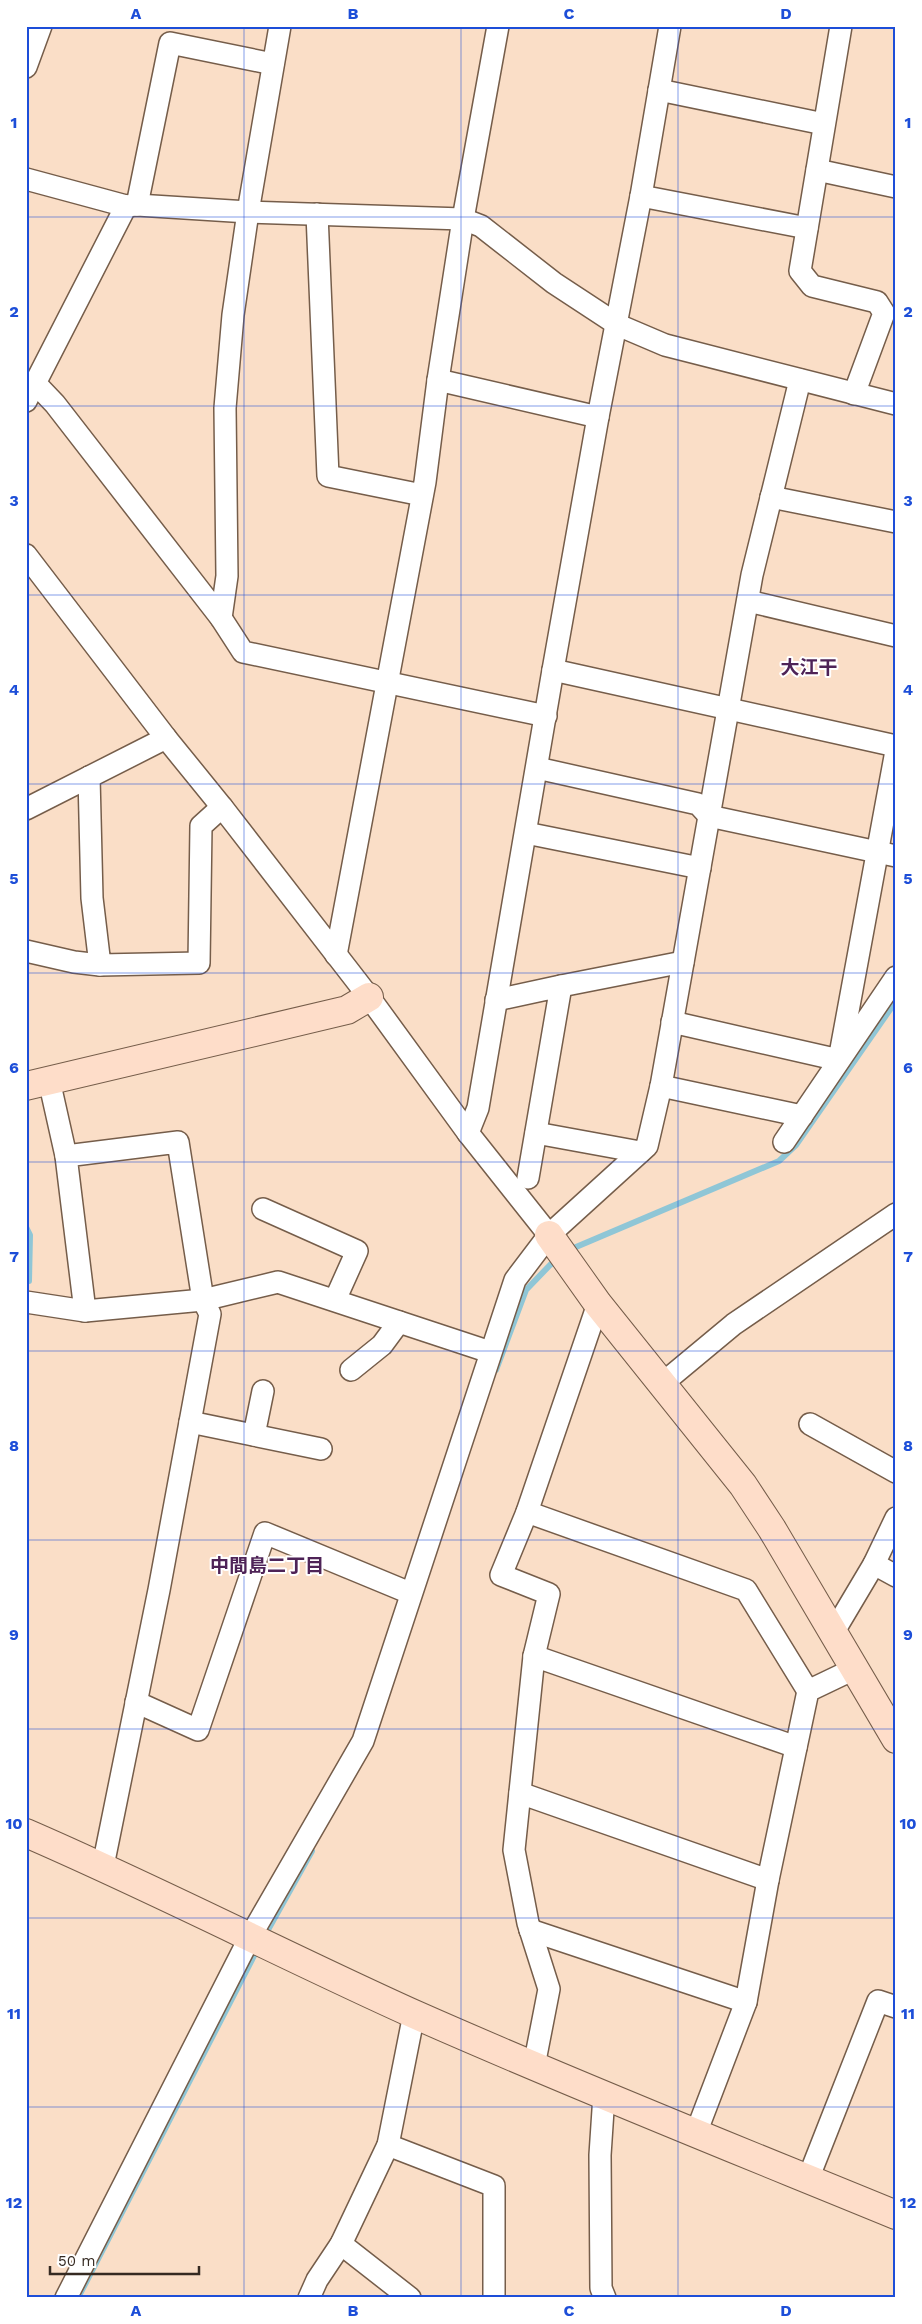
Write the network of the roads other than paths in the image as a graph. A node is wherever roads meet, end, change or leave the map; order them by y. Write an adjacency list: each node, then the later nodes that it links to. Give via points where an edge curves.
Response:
1 (41, 26): 8 (street)
2 (280, 26): 7 (street)
3 (498, 26): 18 (street)
4 (670, 26): 9 (street)
5 (841, 26): 10 (street)
6 (172, 35): 7 (street); 15 (street)
7 (273, 64): 16 (street)
8 (26, 67)
9 (660, 90): 10 (street); 14 (street)
10 (824, 124): 11 (street)
11 (817, 170): 13 (street); 19 (street)
12 (26, 179): 15 (street)
13 (896, 186)
14 (641, 196): 19 (street); 20 (street)
15 (132, 206): 16 (street); 23 (street)
16 (248, 212): 17 (street); 32 (street, via 233,315 225,408 227,576)
17 (317, 214): 18 (street); 27 (street, via 328,476)
18 (463, 219): 20 (street, via 482,226 554,283); 21 (street)
19 (807, 228): 24 (street, via 800,271 812,286 878,302 884,313)
20 (618, 325): 22 (street, via 665,345); 26 (street)
21 (438, 380): 26 (street); 27 (street)
22 (800, 380): 24 (street); 28 (street)
23 (30, 392): 32 (street, via 55,404)
24 (854, 394): 25 (street)
25 (896, 404)
26 (598, 417): 34 (street)
27 (422, 495): 35 (street)
28 (771, 497): 29 (street); 31 (street)
29 (896, 522)
30 (26, 555): 38 (street)
31 (748, 601): 33 (street); 36 (street)
32 (221, 618): 35 (street, via 242,652)
33 (896, 636)
34 (553, 670): 36 (street); 37 (street)
35 (387, 682): 37 (street); 50 (street)
36 (728, 709): 39 (street); 45 (street)
37 (546, 716): 41 (street)
38 (166, 738): 42 (street); 43 (street)
39 (896, 746)
40 (896, 751): 47 (street)
41 (537, 768): 45 (street, via 698,804); 46 (street)
42 (89, 777): 44 (street); 52 (street, via 92,898)
43 (222, 807): 50 (street); 52 (street, via 201,826 199,963)
44 (26, 808)
45 (709, 816): 47 (street); 48 (street)
46 (526, 833): 48 (street); 56 (street)
47 (886, 854): 58 (street)
48 (700, 868): 51 (street)
49 (26, 950): 52 (street)
50 (336, 955): 55 (street)
51 (683, 962): 54 (street); 57 (street)
52 (100, 965)
53 (896, 977): 58 (street)
54 (561, 986): 56 (street); 63 (street)
55 (369, 997): 59 (street, via 347,1010); 62 (street)
56 (496, 1000): 62 (street, via 478,1108)
57 (672, 1022): 58 (street); 60 (street)
58 (839, 1060): 61 (street)
59 (38, 1083): 66 (street)
60 (661, 1086): 61 (street); 65 (street, via 647,1146)
61 (802, 1116): 64 (street)
62 (468, 1133): 70 (street)
63 (536, 1133): 65 (street); 67 (street)
64 (784, 1142)
65 (640, 1152): 70 (street)
66 (66, 1156): 71 (street, via 178,1142); 75 (street)
67 (528, 1178)
68 (263, 1209): 72 (street, via 357,1251)
69 (896, 1214): 79 (street, via 734,1324)
70 (549, 1234): 74 (street); 77 (street, via 515,1280)
71 (203, 1300): 72 (street, via 278,1282); 75 (street); 81 (street, via 210,1314)
72 (335, 1300): 76 (street)
73 (26, 1302): 75 (street)
74 (598, 1304): 79 (street); 86 (street)
75 (85, 1311)
76 (399, 1322): 77 (street); 78 (street, via 382,1345)
77 (490, 1352): 90 (street)
78 (351, 1370)
79 (663, 1383): 91 (street, via 748,1493)
80 (263, 1391): 83 (street)
81 (190, 1422): 83 (street); 95 (street)
82 (810, 1424): 85 (street)
83 (254, 1435): 84 (street)
84 (320, 1449)
85 (896, 1472)
86 (527, 1512): 92 (street, via 501,1575 549,1594); 94 (street, via 746,1590)
87 (896, 1518): 88 (street)
88 (874, 1564): 89 (street); 91 (street)
89 (896, 1576)
90 (410, 1593): 95 (street, via 265,1534 198,1730); 103 (street, via 363,1741)
91 (833, 1633): 93 (street)
92 (534, 1656): 97 (street); 98 (street)
93 (854, 1670): 94 (street); 96 (street)
94 (808, 1691): 97 (street)
95 (136, 1702): 100 (street)
96 (896, 1739)
97 (796, 1747): 101 (street)
98 (520, 1793): 101 (street); 102 (street, via 514,1850)
99 (26, 1833): 100 (street)
100 (103, 1866): 103 (street)
101 (768, 1880): 104 (street)
102 (530, 1930): 104 (street); 107 (street, via 549,1989)
103 (257, 1940): 106 (street); 114 (street)
104 (746, 2002): 109 (street)
105 (896, 2007): 111 (street, via 878,2001)
106 (414, 2014): 107 (street); 110 (street)
107 (534, 2066): 108 (street)
108 (604, 2095): 109 (street); 118 (street, via 600,2164 601,2288)
109 (696, 2133): 111 (street)
110 (388, 2145): 113 (street); 117 (street, via 494,2186)
111 (808, 2178): 112 (street)
112 (896, 2214)
113 (341, 2244): 115 (street, via 317,2280); 116 (street)
114 (66, 2298)
115 (310, 2298)
116 (410, 2298)
117 (494, 2298)
118 (605, 2298)

